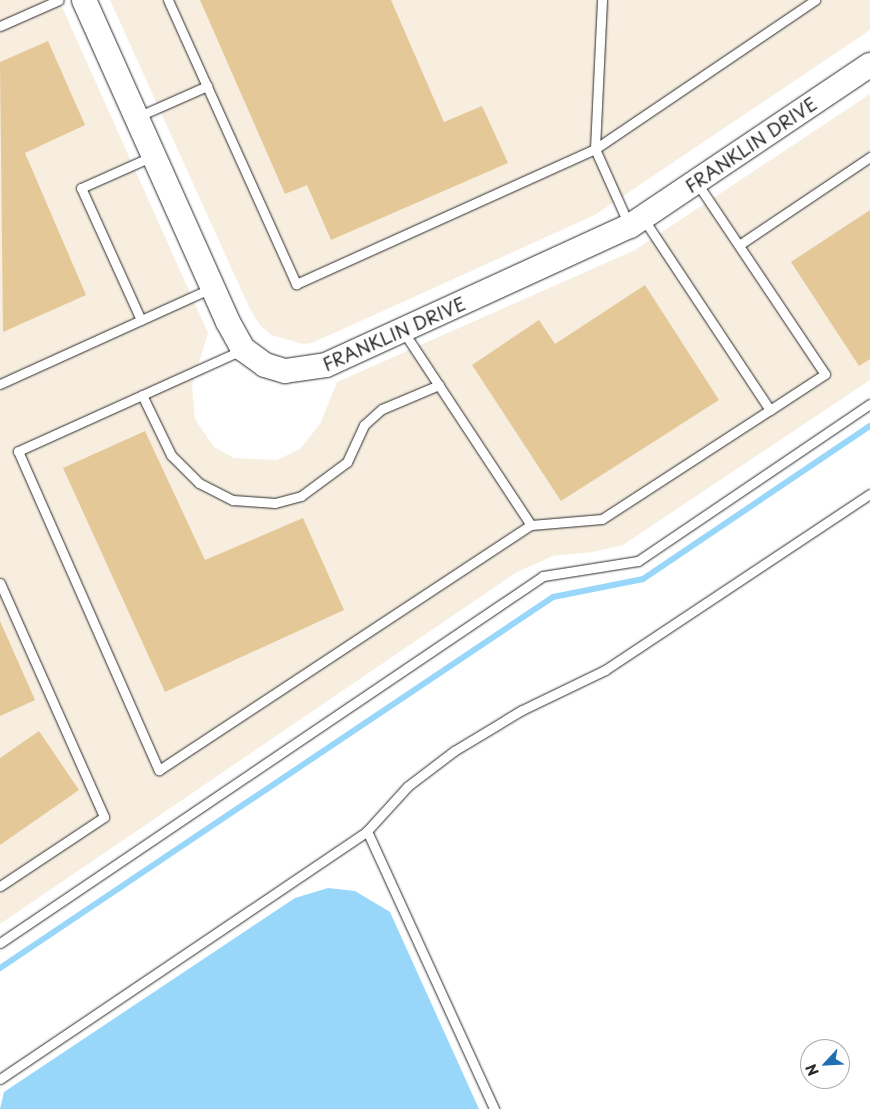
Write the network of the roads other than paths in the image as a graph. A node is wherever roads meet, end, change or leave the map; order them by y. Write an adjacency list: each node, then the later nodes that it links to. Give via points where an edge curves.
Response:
1 (59, 0): 6 (lane)
2 (84, 0): 9 (street, FRANKLIN DRIVE)
3 (168, 0): 8 (lane)
4 (602, 0): 10 (lane)
5 (815, 0): 10 (lane)
6 (0, 26)
7 (870, 65): 13 (street, FRANKLIN DRIVE)
8 (207, 86): 9 (lane); 10 (lane, via 296,284)
9 (136, 117): 11 (street, FRANKLIN DRIVE)
10 (595, 149): 14 (lane)
11 (153, 156): 16 (street, FRANKLIN DRIVE); 17 (lane, via 81,188)
12 (870, 157): 15 (lane)
13 (696, 183): 14 (street, FRANKLIN DRIVE); 15 (lane)
14 (636, 222): 18 (street, FRANKLIN DRIVE); 24 (lane)
15 (739, 245): 24 (lane, via 825,374)
16 (213, 288): 17 (lane); 19 (street, FRANKLIN DRIVE)
17 (141, 320): 20 (lane)
18 (403, 331): 19 (street, FRANKLIN DRIVE, via 326,366 304,370 285,371 265,365); 21 (lane)
19 (243, 349): 22 (lane)
20 (0, 384)
21 (439, 385): 22 (lane, via 382,409 364,425 347,462 301,496 275,503 233,500 199,484 171,456); 26 (lane)
22 (142, 395): 26 (lane, via 18,451 159,770)
23 (870, 404): 30 (lane, via 638,561 543,576)
24 (770, 410): 26 (lane, via 602,519)
25 (870, 494): 28 (lane, via 605,670 522,710 454,751 408,786)
26 (531, 525)
27 (0, 583): 29 (lane, via 104,817)
28 (367, 831): 31 (lane); 32 (lane)
29 (0, 886)
30 (0, 943)
31 (0, 1079)
32 (494, 1109)

